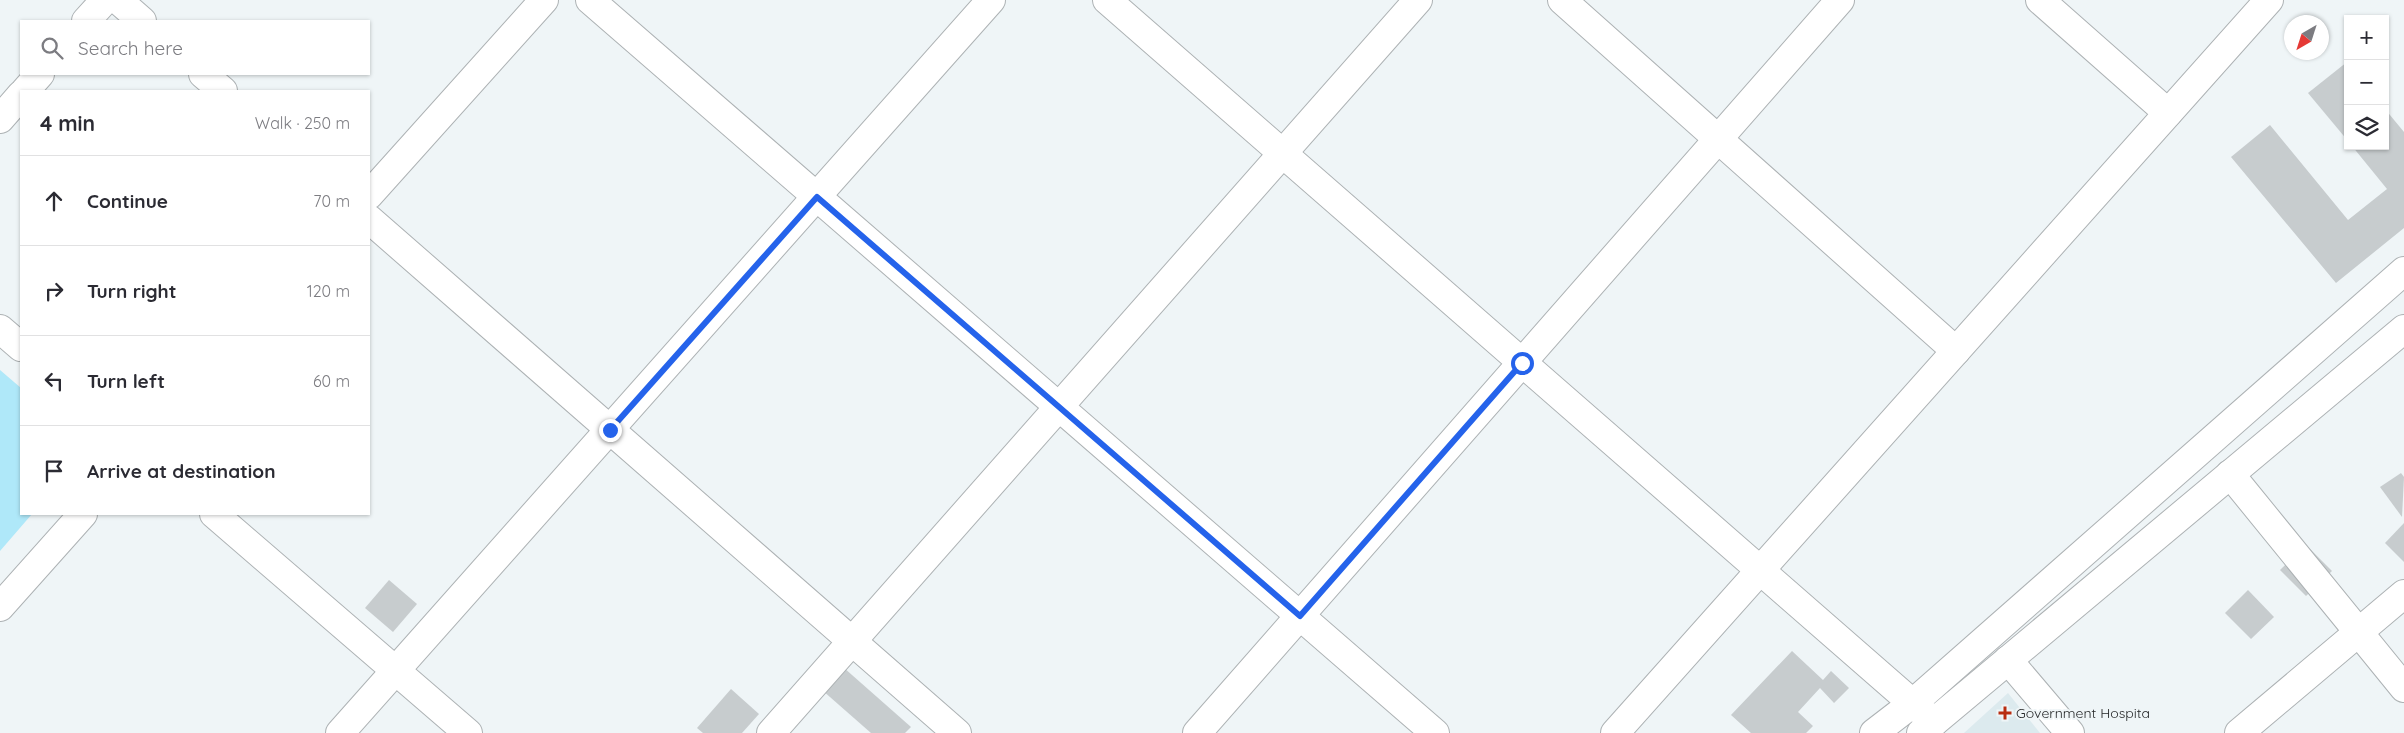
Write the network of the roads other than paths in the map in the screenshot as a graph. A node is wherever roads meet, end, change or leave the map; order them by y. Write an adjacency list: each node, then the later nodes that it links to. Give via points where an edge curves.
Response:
1 (105, 0): 12 (street)
2 (118, 0): 13 (street)
3 (544, 0): 23 (street)
4 (590, 0): 24 (street)
5 (991, 0): 24 (street)
6 (1107, 0): 22 (street)
7 (1418, 0): 22 (street)
8 (1562, 0): 21 (street)
9 (1840, 0): 21 (street)
10 (2040, 0): 19 (street)
11 (2269, 0): 19 (street)
12 (87, 20)
13 (141, 20)
14 (39, 75): 16 (street)
15 (204, 75): 17 (street)
16 (26, 90)
17 (222, 90)
18 (20, 96): 20 (street)
19 (2168, 113): 30 (street)
20 (0, 119)
21 (1718, 139): 30 (street); 31 (street)
22 (1283, 154): 31 (street); 32 (street)
23 (370, 194)
24 (817, 197): 32 (street); 33 (street)
25 (370, 220): 33 (street)
26 (2404, 271): 46 (street)
27 (0, 329): 29 (street)
28 (2404, 329): 34 (street)
29 (20, 346)
30 (1956, 351): 37 (street)
31 (1522, 363): 37 (street); 40 (street)
32 (1059, 407): 40 (street); 42 (street)
33 (610, 430): 42 (street); 44 (street)
34 (2230, 474): 41 (street); 43 (street)
35 (83, 515): 39 (street)
36 (215, 515): 44 (street)
37 (1760, 571): 46 (street); 54 (street)
38 (2404, 594): 41 (street)
39 (0, 607)
40 (1300, 616): 52 (street); 53 (street)
41 (2360, 632): 45 (street); 57 (street)
42 (852, 641): 50 (street); 51 (street)
43 (2008, 660): 47 (street); 56 (street)
44 (396, 671): 48 (street); 49 (street)
45 (2404, 688)
46 (1913, 703): 47 (street); 55 (street)
47 (1927, 727)
48 (340, 733)
49 (468, 733)
50 (771, 733)
51 (957, 733)
52 (1197, 733)
53 (1434, 733)
54 (1615, 733)
55 (1874, 733)
56 (2070, 733)
57 (2239, 733)

